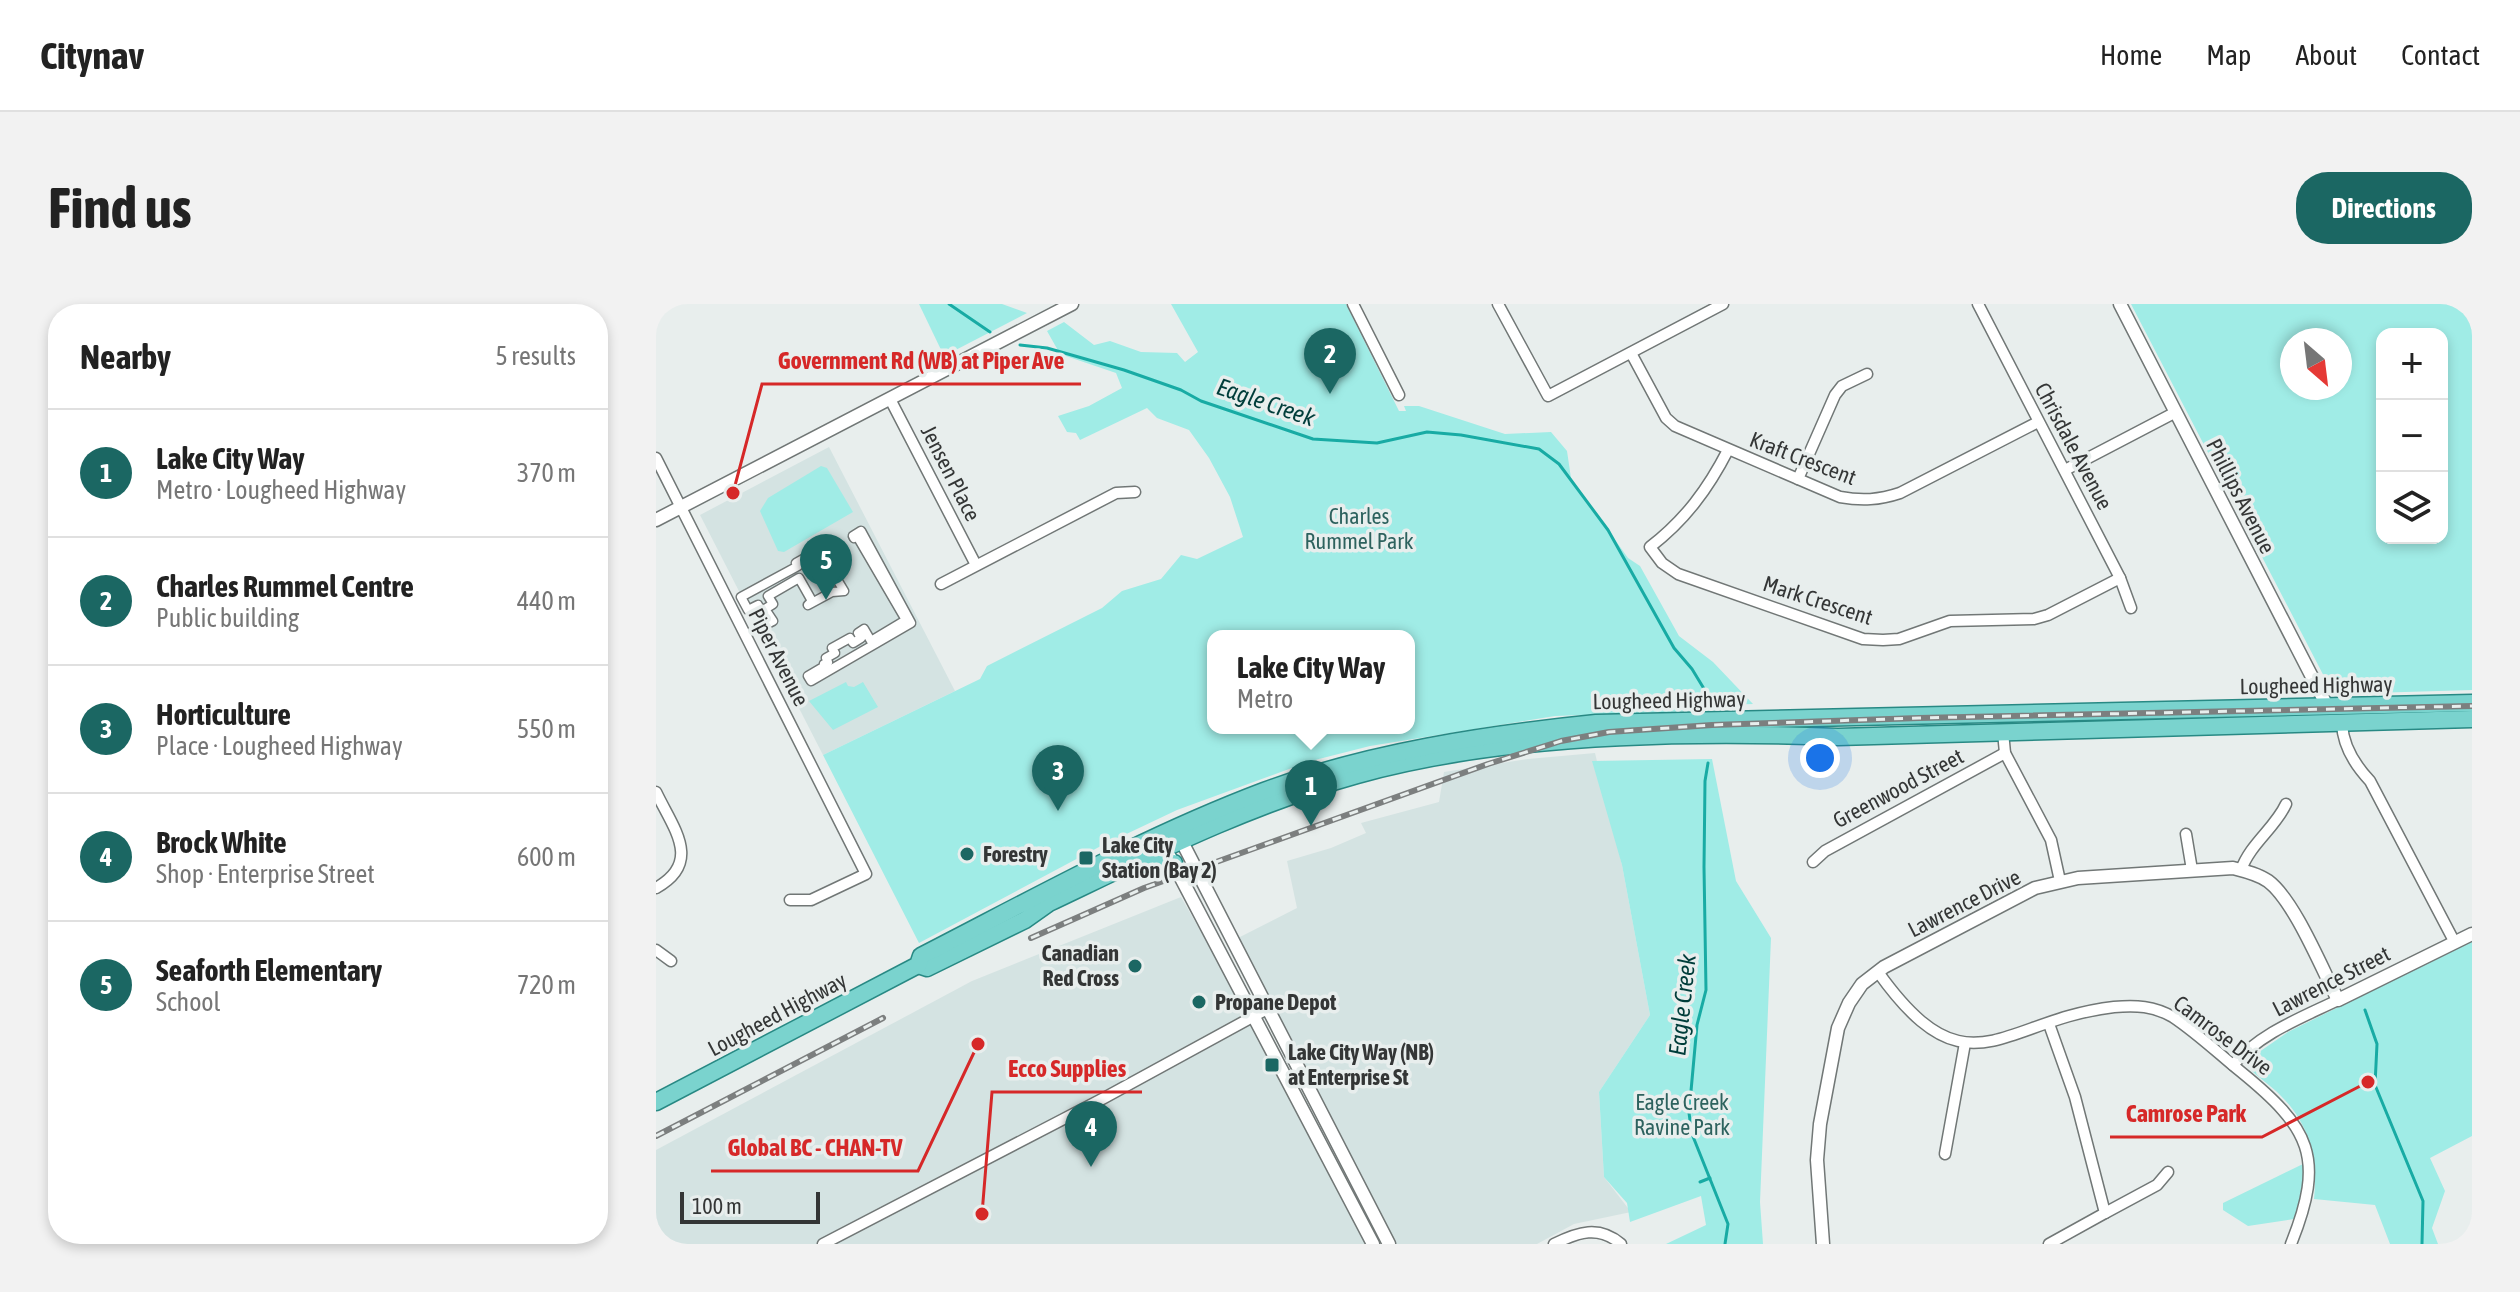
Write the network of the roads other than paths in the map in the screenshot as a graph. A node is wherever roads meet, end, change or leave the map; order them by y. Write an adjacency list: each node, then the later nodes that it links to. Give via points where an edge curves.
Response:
1 (1072, 304): 10 (street)
2 (1353, 304): 9 (street)
3 (1498, 304): 7 (street, via 1548,396)
4 (1723, 304): 7 (street)
5 (1978, 304): 12 (street, Chrisdale Avenue)
6 (2120, 304): 11 (street, Phillips Avenue)
7 (1631, 353): 13 (street, Kraft Crescent, via 1666,418)
8 (1867, 374): 16 (street, via 1835,395)
9 (1399, 395)
10 (890, 399): 18 (street); 20 (street, Jensen Place)
11 (2176, 412): 15 (street); 27 (street, Phillips Avenue)
12 (2038, 422): 15 (street, Chrisdale Avenue); 16 (street, Kraft Crescent, via 1882,499 1840,497)
13 (1728, 450): 16 (street, Kraft Crescent); 21 (street, Mark Crescent, via 1688,514 1650,547 1678,574 1863,639 1899,639 1950,621 2034,619)
14 (656, 458): 18 (street, Piper Avenue)
15 (2065, 470): 21 (street, Chrisdale Avenue)
16 (1798, 479)
17 (1135, 492): 20 (street, via 1116,493)
18 (681, 507): 19 (street); 41 (street, Piper Avenue, via 866,874 811,900)
19 (656, 520)
20 (976, 565): 22 (street)
21 (2120, 578): 24 (street, Chrisdale Avenue)
22 (941, 584)
23 (844, 591): 23 (street, via 808,605 812,601 799,578 768,596 773,604 765,609 773,621 767,624 758,605 748,610 741,597 798,566 817,546)
24 (2131, 608)
25 (911, 623): 25 (street, via 811,681 808,676 825,666 826,658 835,653 832,648 850,638 853,643 864,629 871,641 906,620 854,538 861,531)
26 (2472, 703): 27 (main road, Lougheed Highway)
27 (2327, 706): 35 (main road, Lougheed Highway, via 1575,725 1398,754 1320,773 1267,790)
28 (2472, 719): 29 (main road, Lougheed Highway)
29 (2342, 724): 30 (main road, Lougheed Highway); 43 (street, via 2350,754 2370,781)
30 (2003, 732): 31 (street); 35 (main road, Lougheed Highway, via 1588,739 1461,753 1359,774)
31 (2005, 753): 36 (street, Greenwood Street); 39 (street, via 2048,832)
32 (656, 792): 40 (street, via 680,841 681,863)
33 (2286, 804): 38 (street)
34 (2186, 834): 37 (street)
35 (1171, 843): 46 (main road, Lougheed Highway, via 921,956); 46 (main road, Lougheed Highway, via 927,968); 49 (street); 50 (street)
36 (1813, 862)
37 (2192, 870): 38 (street, Lawrence Drive); 39 (street, Lawrence Drive)
38 (2241, 870): 48 (street, Lawrence Drive, via 2266,879 2285,899)
39 (2060, 881): 47 (street, Lawrence Drive, via 2015,897)
40 (656, 888)
41 (790, 900)
42 (2472, 934): 43 (street)
43 (2454, 941): 48 (street, Lawrence Street)
44 (656, 950): 45 (street)
45 (671, 961)
46 (918, 965): 54 (main road, Lougheed Highway)
47 (1878, 972): 52 (street, via 1918,1018); 63 (street, Lawrence Drive, via 1853,996 1835,1040 1818,1137)
48 (2338, 1000): 53 (street, Lawrence Street, via 2258,1041)
49 (1267, 1009): 50 (street); 60 (street)
50 (1254, 1017): 58 (street); 59 (street)
51 (2049, 1024): 52 (street, Camrose Drive, via 1996,1042); 53 (street, Camrose Drive, via 2093,1010 2150,1007 2181,1022); 57 (street, via 2075,1097)
52 (1965, 1043): 55 (street)
53 (2233, 1065): 65 (street, Camrose Drive, via 2282,1107 2305,1145 2308,1193)
54 (656, 1102)
55 (1945, 1154)
56 (2168, 1172): 57 (street, via 2157,1185)
57 (2105, 1213): 64 (street)
58 (823, 1244)
59 (1373, 1244)
60 (1389, 1244)
61 (1554, 1244): 62 (street, via 1599,1231)
62 (1621, 1244)
63 (1823, 1244)
64 (2049, 1244)
65 (2291, 1244)

